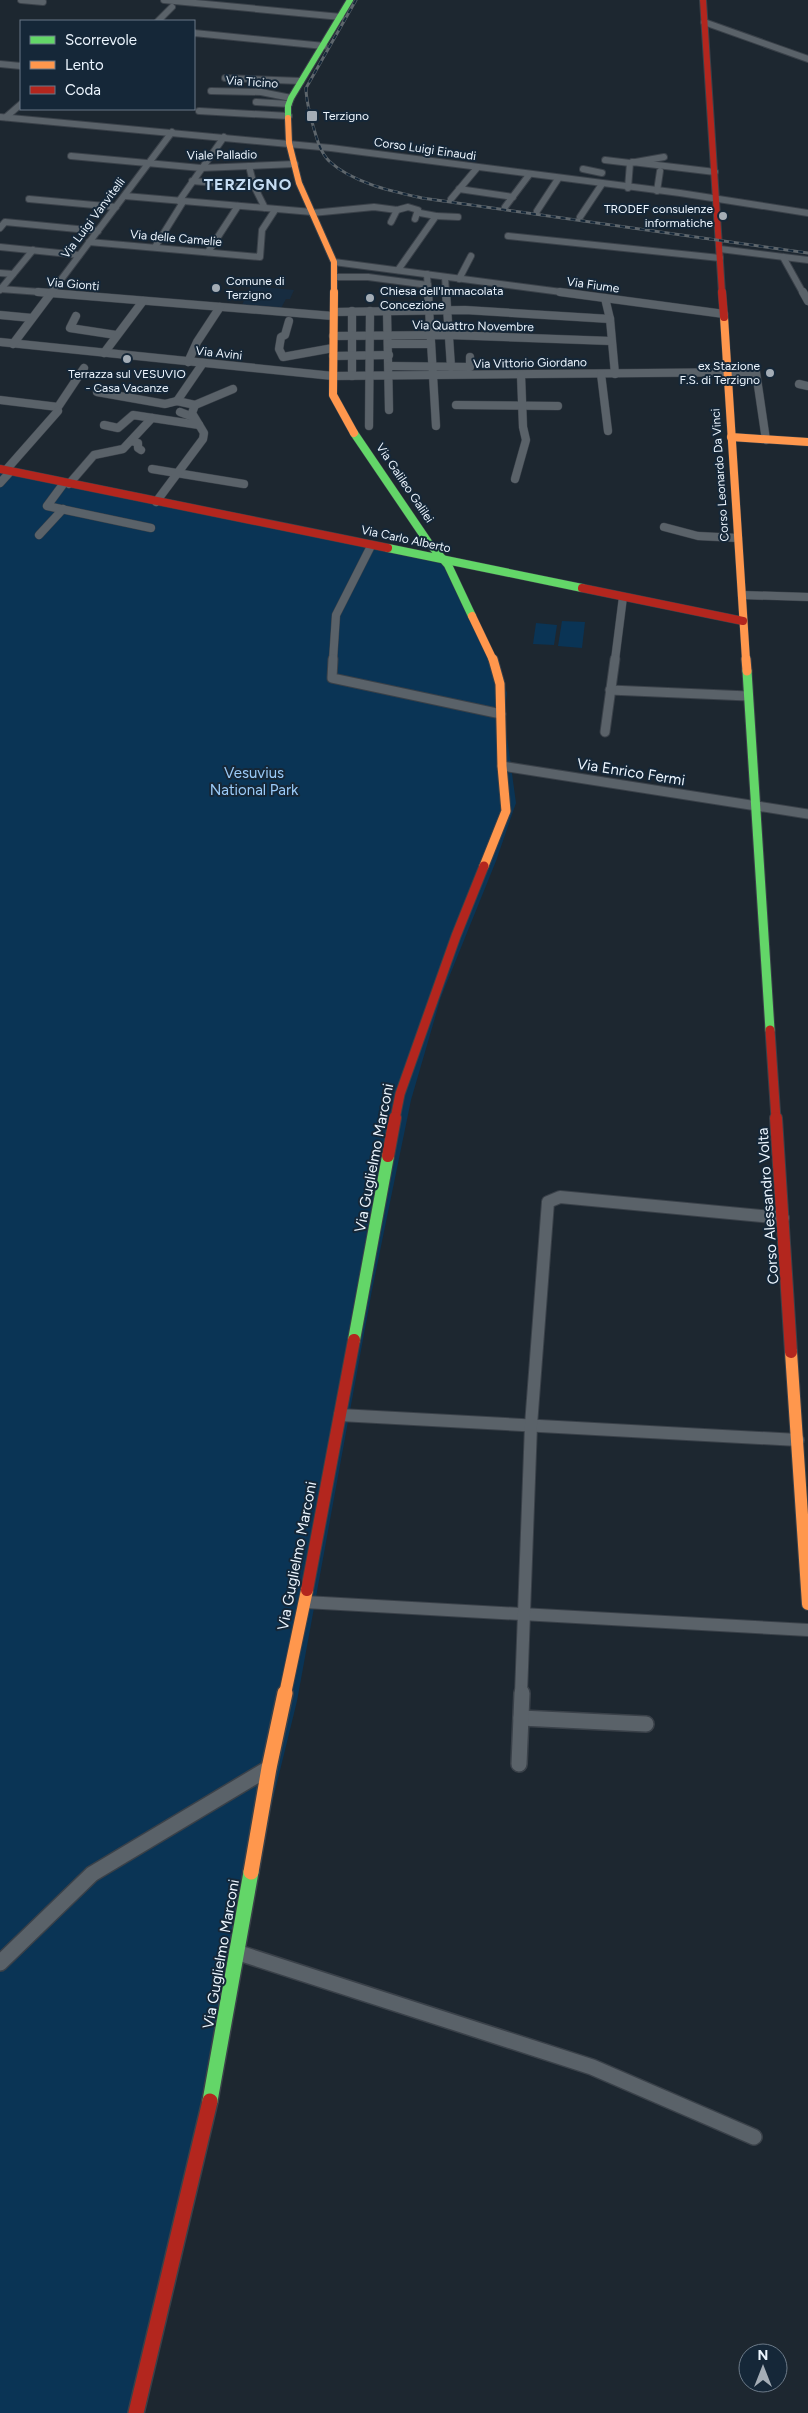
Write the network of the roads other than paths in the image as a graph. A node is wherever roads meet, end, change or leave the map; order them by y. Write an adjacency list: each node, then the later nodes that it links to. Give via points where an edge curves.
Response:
1 (10, 0): 2 (street)
2 (19, 0): 6 (street)
3 (164, 0): 9 (street)
4 (350, 0): 9 (street)
5 (702, 0): 11 (street, Corso Leonardo Da Vinci)
6 (43, 2)
7 (172, 7): 10 (street)
8 (289, 7): 9 (street)
9 (343, 14): 13 (street)
10 (159, 20)
11 (704, 22): 14 (street); 38 (street, Corso Leonardo Da Vinci)
12 (195, 33): 13 (street)
13 (324, 46): 18 (street)
14 (808, 59)
15 (0, 64): 16 (street)
16 (20, 66)
17 (225, 78): 18 (street)
18 (301, 81): 22 (street)
19 (211, 91): 22 (street, Via Ticino, via 261,92)
20 (256, 102): 22 (street)
21 (20, 105): 24 (street)
22 (290, 106): 23 (street); 27 (street, Via Galileo Galilei)
23 (199, 111)
24 (3, 117): 25 (street, Corso Luigi Einaudi)
25 (172, 132): 26 (street, Corso Luigi Einaudi); 32 (street, Via Luigi Vanvitelli)
26 (224, 137): 27 (street, Corso Luigi Einaudi); 35 (street)
27 (290, 144): 33 (street, Via Galileo Galilei); 36 (street, Corso Luigi Einaudi)
28 (71, 156): 32 (street, Viale Palladio)
29 (664, 157): 31 (street)
30 (605, 160): 31 (street)
31 (631, 162): 38 (street); 46 (street)
32 (149, 164): 35 (street, Viale Palladio); 49 (street, Via Luigi Vanvitelli)
33 (295, 164): 34 (street, Viale Palladio); 62 (street, Via Galileo Galilei)
34 (249, 166): 35 (street, Viale Palladio); 45 (street)
35 (201, 168): 42 (street)
36 (477, 168): 40 (street, Corso Luigi Einaudi); 47 (street)
37 (660, 171): 48 (street)
38 (715, 172): 53 (street, Corso Leonardo Da Vinci)
39 (602, 173): 43 (street, via 583,166)
40 (529, 175): 41 (street, Corso Luigi Einaudi); 50 (street)
41 (558, 178): 43 (street, Corso Luigi Einaudi); 61 (street)
42 (192, 180): 45 (street); 54 (street)
43 (579, 181): 44 (street, Corso Luigi Einaudi)
44 (602, 184): 46 (street, Corso Luigi Einaudi); 66 (street)
45 (254, 186): 58 (street)
46 (628, 188): 48 (street, Corso Luigi Einaudi)
47 (459, 189): 50 (street); 52 (street)
48 (657, 191): 53 (street, Corso Luigi Einaudi)
49 (125, 196): 54 (street); 56 (street, Via Luigi Vanvitelli)
50 (513, 197): 57 (street)
51 (29, 199): 56 (street)
52 (451, 199)
53 (717, 199): 63 (street, Corso Luigi Einaudi); 76 (street, Corso Leonardo Da Vinci)
54 (181, 201): 55 (street); 73 (street)
55 (238, 206): 58 (street); 75 (street)
56 (116, 207): 69 (street, Via Luigi Vanvitelli)
57 (505, 207)
58 (265, 208): 59 (street)
59 (275, 210): 62 (street); 75 (street, Via delle Camelie, via 262,230 260,257)
60 (397, 210): 62 (street, via 374,208); 64 (street, via 416,208 418,216); 67 (street)
61 (536, 211)
62 (312, 213): 81 (street, Via Galileo Galilei)
63 (808, 213)
64 (436, 216): 65 (street); 82 (street)
65 (458, 217)
66 (580, 218)
67 (391, 222)
68 (0, 228): 69 (street, via 5,222)
69 (98, 231): 71 (street, Via Luigi Vanvitelli)
70 (508, 236): 76 (street)
71 (89, 242): 73 (street, Via delle Camelie); 77 (street, Via Luigi Vanvitelli)
72 (0, 247): 74 (street)
73 (155, 247): 75 (street, Via delle Camelie)
74 (33, 250): 77 (street); 84 (street)
75 (208, 252)
76 (720, 253): 79 (street); 102 (street, Corso Leonardo Da Vinci)
77 (79, 255): 91 (street, Via Luigi Vanvitelli)
78 (472, 256): 88 (street)
79 (783, 257): 80 (street); 94 (street)
80 (808, 260)
81 (334, 262): 82 (street, Via Fiume); 86 (street, Via Galileo Galilei)
82 (398, 270): 85 (street, Via Fiume)
83 (0, 273): 84 (street)
84 (13, 274): 90 (street)
85 (427, 274): 87 (street, Via Fiume); 89 (street)
86 (336, 277): 89 (street, via 368,277); 101 (street, Via Galileo Galilei)
87 (445, 277): 88 (street, Via Fiume); 97 (street)
88 (459, 279): 92 (street, Via Fiume)
89 (428, 285): 96 (street)
90 (0, 289): 91 (street, Via Gionti)
91 (50, 293): 93 (street, Via Gionti); 105 (street, Via Luigi Vanvitelli)
92 (605, 298): 102 (street, Via Fiume); 106 (street)
93 (143, 301): 95 (street, Via Gionti); 113 (street, via 133,318)
94 (808, 301)
95 (220, 307): 101 (street, Via Gionti); 129 (street)
96 (429, 310): 97 (street, Via Gionti); 99 (street, Via Gionti); 111 (street)
97 (447, 310): 106 (street, Via Gionti); 112 (street)
98 (370, 311): 99 (street, Via Gionti); 100 (street, Via Gionti); 115 (street)
99 (388, 311): 116 (street)
100 (352, 312): 101 (street, Via Gionti); 114 (street)
101 (333, 314): 123 (street, Via Galileo Galilei)
102 (724, 314): 135 (street, Corso Leonardo Da Vinci)
103 (0, 315): 105 (street)
104 (76, 316): 110 (street, via 70,328)
105 (32, 318): 109 (street, Via Luigi Vanvitelli)
106 (610, 319): 119 (street)
107 (0, 322): 109 (street)
108 (289, 322): 123 (street, via 285,336 281,337 279,349 283,357)
109 (27, 325): 120 (street, Via Luigi Vanvitelli)
110 (84, 330): 113 (street); 117 (street)
111 (431, 335): 112 (street, Via Quattro Novembre); 116 (street, Via Quattro Novembre); 122 (street)
112 (448, 335): 119 (street, Via Quattro Novembre); 133 (street)
113 (115, 336): 124 (street)
114 (351, 336): 115 (street, Via Quattro Novembre); 123 (street, Via Quattro Novembre); 126 (street)
115 (369, 336): 116 (street, Via Quattro Novembre); 127 (street)
116 (389, 336): 121 (street)
117 (78, 339)
118 (0, 342): 120 (street, Via Avini)
119 (611, 342): 137 (street)
120 (13, 344): 124 (street, Via Avini)
121 (388, 344): 122 (street); 125 (street)
122 (432, 344): 132 (street)
123 (333, 346): 126 (street); 139 (street, Via Galileo Galilei)
124 (104, 353): 129 (street, Via Avini)
125 (389, 355): 127 (street); 131 (street)
126 (352, 356): 127 (street); 140 (street)
127 (369, 356): 141 (street)
128 (470, 357): 133 (street, Via Vittorio Giordano, via 470,367)
129 (188, 362): 130 (street, Via Avini)
130 (203, 363): 139 (street, Via Avini); 149 (street)
131 (389, 366): 132 (street, Via Vittorio Giordano); 142 (street)
132 (432, 367): 133 (street, Via Vittorio Giordano); 143 (street)
133 (451, 367)
134 (84, 368): 148 (street, via 58,407)
135 (727, 373): 137 (street, Via Vittorio Giordano); 166 (street, Corso Leonardo Da Vinci); 167 (street, Via Vittorio Giordano, via 756,372)
136 (601, 374): 137 (street, Via Vittorio Giordano); 138 (street, Via Vittorio Giordano); 165 (street)
137 (614, 374)
138 (521, 375): 143 (street, Via Vittorio Giordano); 152 (street)
139 (333, 376): 140 (street, Via Vittorio Giordano); 185 (street, Via Galileo Galilei, via 333,395 342,414)
140 (352, 376): 141 (street, Via Vittorio Giordano)
141 (370, 376): 142 (street, Via Vittorio Giordano); 161 (street)
142 (388, 376): 143 (street, Via Vittorio Giordano); 154 (street)
143 (432, 376): 162 (street)
144 (799, 384): 145 (street)
145 (808, 386)
146 (233, 389): 150 (street, via 202,399)
147 (97, 392): 149 (street, via 165,404)
148 (0, 400)
149 (177, 401): 150 (street)
150 (194, 405): 157 (street)
151 (456, 405): 152 (street)
152 (522, 406): 153 (street); 174 (street, via 526,440)
153 (558, 406)
154 (389, 410)
155 (58, 412): 172 (street)
156 (180, 412): 157 (street)
157 (193, 417): 160 (street)
158 (152, 418): 159 (street, via 133,414 118,428); 160 (street); 163 (street)
159 (104, 425)
160 (199, 425): 173 (street, via 204,433 203,439)
161 (370, 426)
162 (436, 426)
163 (143, 428): 164 (street); 168 (street)
164 (154, 429)
165 (608, 432)
166 (731, 437): 167 (street); 183 (street, Corso Leonardo Da Vinci)
167 (766, 440): 169 (street)
168 (131, 441): 170 (street, via 138,443); 176 (street, via 120,451 94,455)
169 (808, 442)
170 (141, 450)
171 (152, 469): 173 (street)
172 (5, 470): 175 (street); 176 (street, Via Carlo Alberto)
173 (178, 474): 177 (street); 178 (street)
174 (515, 479)
175 (0, 483)
176 (67, 483): 178 (street, Via Carlo Alberto); 179 (street, via 47,506)
177 (244, 484)
178 (156, 502): 184 (street, Via Carlo Alberto)
179 (64, 509): 181 (street); 182 (street)
180 (664, 526): 183 (street, via 698,536)
181 (151, 528)
182 (39, 535)
183 (738, 538): 186 (street, Corso Leonardo Da Vinci)
184 (371, 546): 185 (street, Via Carlo Alberto); 192 (street, via 336,615 332,678)
185 (443, 560): 187 (street, Via Carlo Alberto); 192 (street, Via Galileo Galilei, via 494,661 500,684)
186 (742, 595): 188 (street); 189 (street, Corso Leonardo Da Vinci)
187 (623, 597): 189 (street, Via Carlo Alberto); 190 (street)
188 (808, 597)
189 (743, 621): 191 (street, Corso Leonardo Da Vinci)
190 (610, 690): 191 (street); 193 (street)
191 (748, 696): 195 (street, Corso Leonardo Da Vinci)
192 (501, 714): 194 (street, Via Guglielmo Marconi)
193 (604, 732)
194 (502, 766): 195 (street, Via Enrico Fermi); 198 (street, Via Guglielmo Marconi, via 506,811 456,936 400,1094)
195 (756, 807): 196 (street, Via Enrico Fermi); 197 (street, Corso Alessandro Volta)
196 (808, 814)
197 (783, 1218): 199 (street, via 560,1197 548,1202); 200 (street, Corso Alessandro Volta)
198 (340, 1415): 199 (street); 201 (street, Via Guglielmo Marconi)
199 (532, 1425): 200 (street); 203 (street)
200 (798, 1440): 202 (street, Corso Alessandro Volta)
201 (305, 1602): 203 (street); 208 (street, Via Guglielmo Marconi)
202 (808, 1604)
203 (525, 1614): 204 (street); 205 (street)
204 (808, 1630)
205 (521, 1718): 206 (street); 207 (street)
206 (646, 1724)
207 (519, 1764)
208 (268, 1768): 209 (street, Via Guglielmo Marconi); 210 (street, via 92,1874)
209 (236, 1952): 211 (street, via 592,2067); 212 (street, Via Guglielmo Marconi, via 205,2128)
210 (0, 1963)
211 (754, 2137)
212 (136, 2413)

